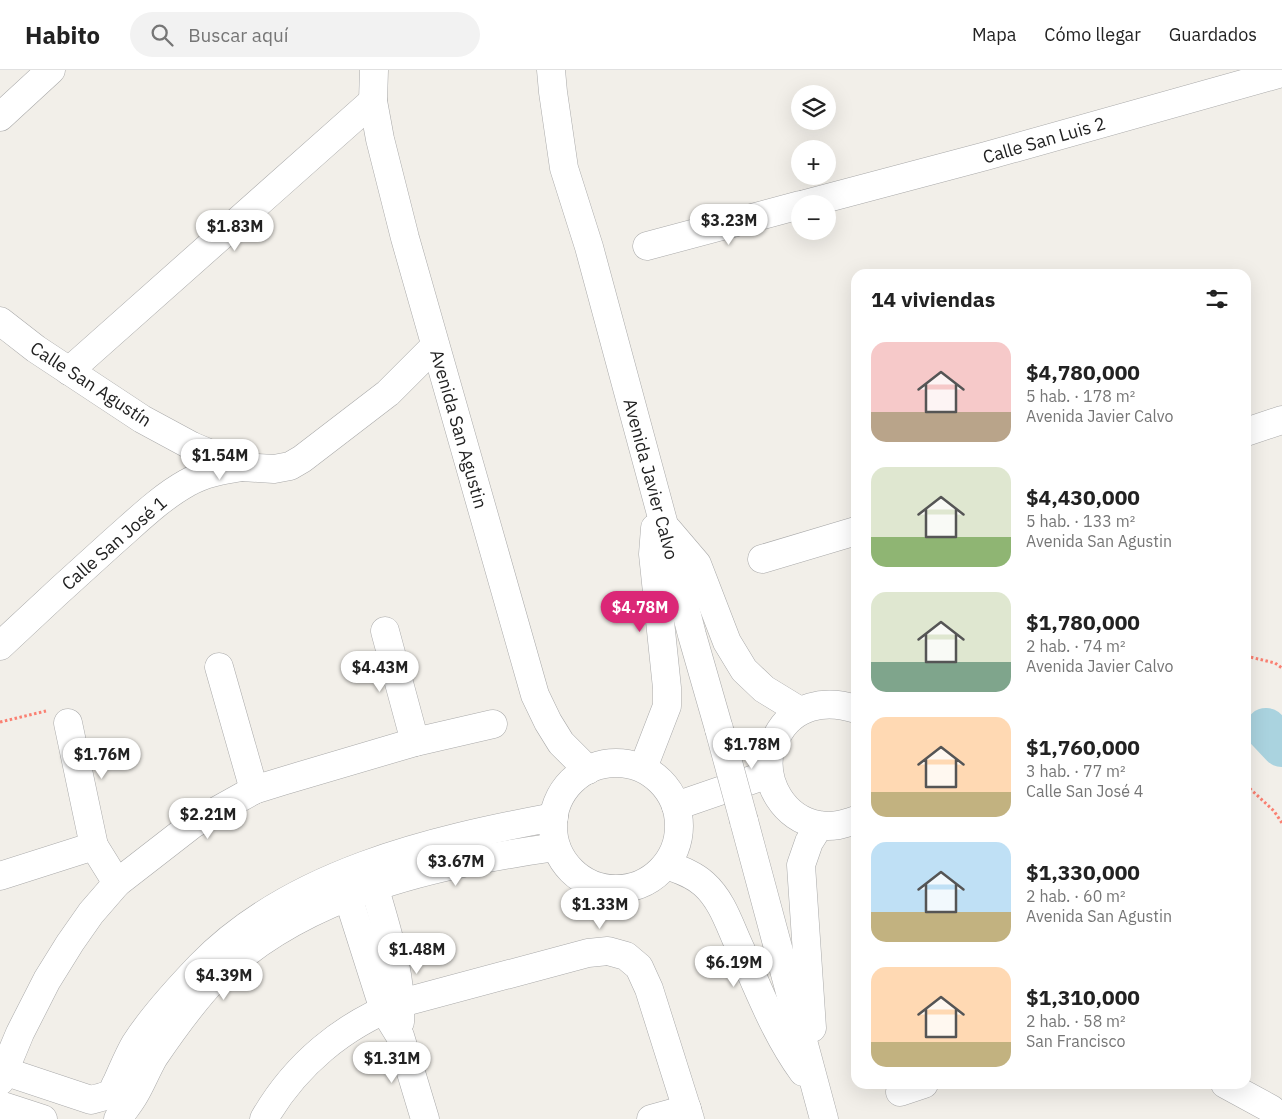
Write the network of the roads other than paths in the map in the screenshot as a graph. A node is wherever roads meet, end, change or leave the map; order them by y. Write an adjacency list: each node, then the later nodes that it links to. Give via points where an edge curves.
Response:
1 (51, 70): 6 (street)
2 (374, 70): 5 (street, Avenida San Agustin)
3 (552, 70): 16 (street, Avenida Javier Calvo, via 564,168 589,247)
4 (1282, 73): 7 (street, Calle San Luis 2)
5 (373, 101): 11 (street, Avenida San Agustin); 12 (street)
6 (0, 117)
7 (836, 196)
8 (791, 207): 9 (street)
9 (647, 246)
10 (0, 320): 12 (street, Calle San Agustín)
11 (435, 346): 15 (street, Calle San Agustín, via 388,393 302,459 290,466 274,469); 28 (street, Avenida San Agustin, via 535,695 560,743)
12 (69, 371): 15 (street, Calle San Agustín, via 142,419 192,446)
13 (1282, 420): 14 (street)
14 (1251, 430)
15 (242, 467): 20 (street, Calle San José 1, via 214,472 188,482 167,496)
16 (661, 515): 23 (street, via 697,564 727,642 744,670 764,689); 27 (street, via 653,554 667,706); 45 (street, Avenida Javier Calvo, bridge)
17 (851, 532): 18 (street)
18 (762, 559)
19 (385, 631): 26 (street)
20 (0, 646)
21 (219, 667): 30 (street)
22 (851, 700): 23 (street, via 820,704)
23 (800, 711): 29 (street, via 781,727 770,749)
24 (68, 723): 35 (street)
25 (493, 724): 26 (street)
26 (415, 742): 30 (street)
27 (643, 768): 28 (street, via 615,763); 31 (street, via 669,790)
28 (588, 770): 32 (street, via 572,781 560,797)
29 (769, 774): 31 (street); 34 (street, via 774,792 786,808)
30 (254, 790): 40 (street, via 193,824)
31 (676, 806): 37 (street, via 679,833)
32 (554, 817): 36 (street); 39 (street, via 460,837)
33 (851, 822): 34 (street, via 840,826)
34 (819, 826): 45 (street, via 808,842 801,865)
35 (94, 846): 38 (street); 40 (street)
36 (556, 847): 37 (street, via 570,870 592,885 619,889 646,882); 39 (street)
37 (667, 865): 45 (street, via 690,874 704,884 719,902 788,1052)
38 (0, 876)
39 (371, 877): 41 (street); 42 (street, via 392,954)
40 (116, 883): 43 (street, via 91,913 47,980)
41 (345, 886): 42 (street); 43 (street, via 283,901 214,951 174,992 135,1044 111,1092 102,1098 91,1100); 50 (street, via 258,944 218,976 153,1059)
42 (393, 1006): 47 (street, via 588,952 608,951 626,956 638,967 649,989); 51 (street, via 350,1027 332,1040 303,1066); 52 (street)
43 (1, 1074)
44 (1234, 1089): 48 (street)
45 (816, 1092): 54 (street, Avenida Javier Calvo)
46 (0, 1105): 49 (street)
47 (688, 1114): 53 (street)
48 (1282, 1118)
49 (43, 1119)
50 (118, 1119)
51 (264, 1119)
52 (425, 1119)
53 (651, 1119)
54 (824, 1119)

